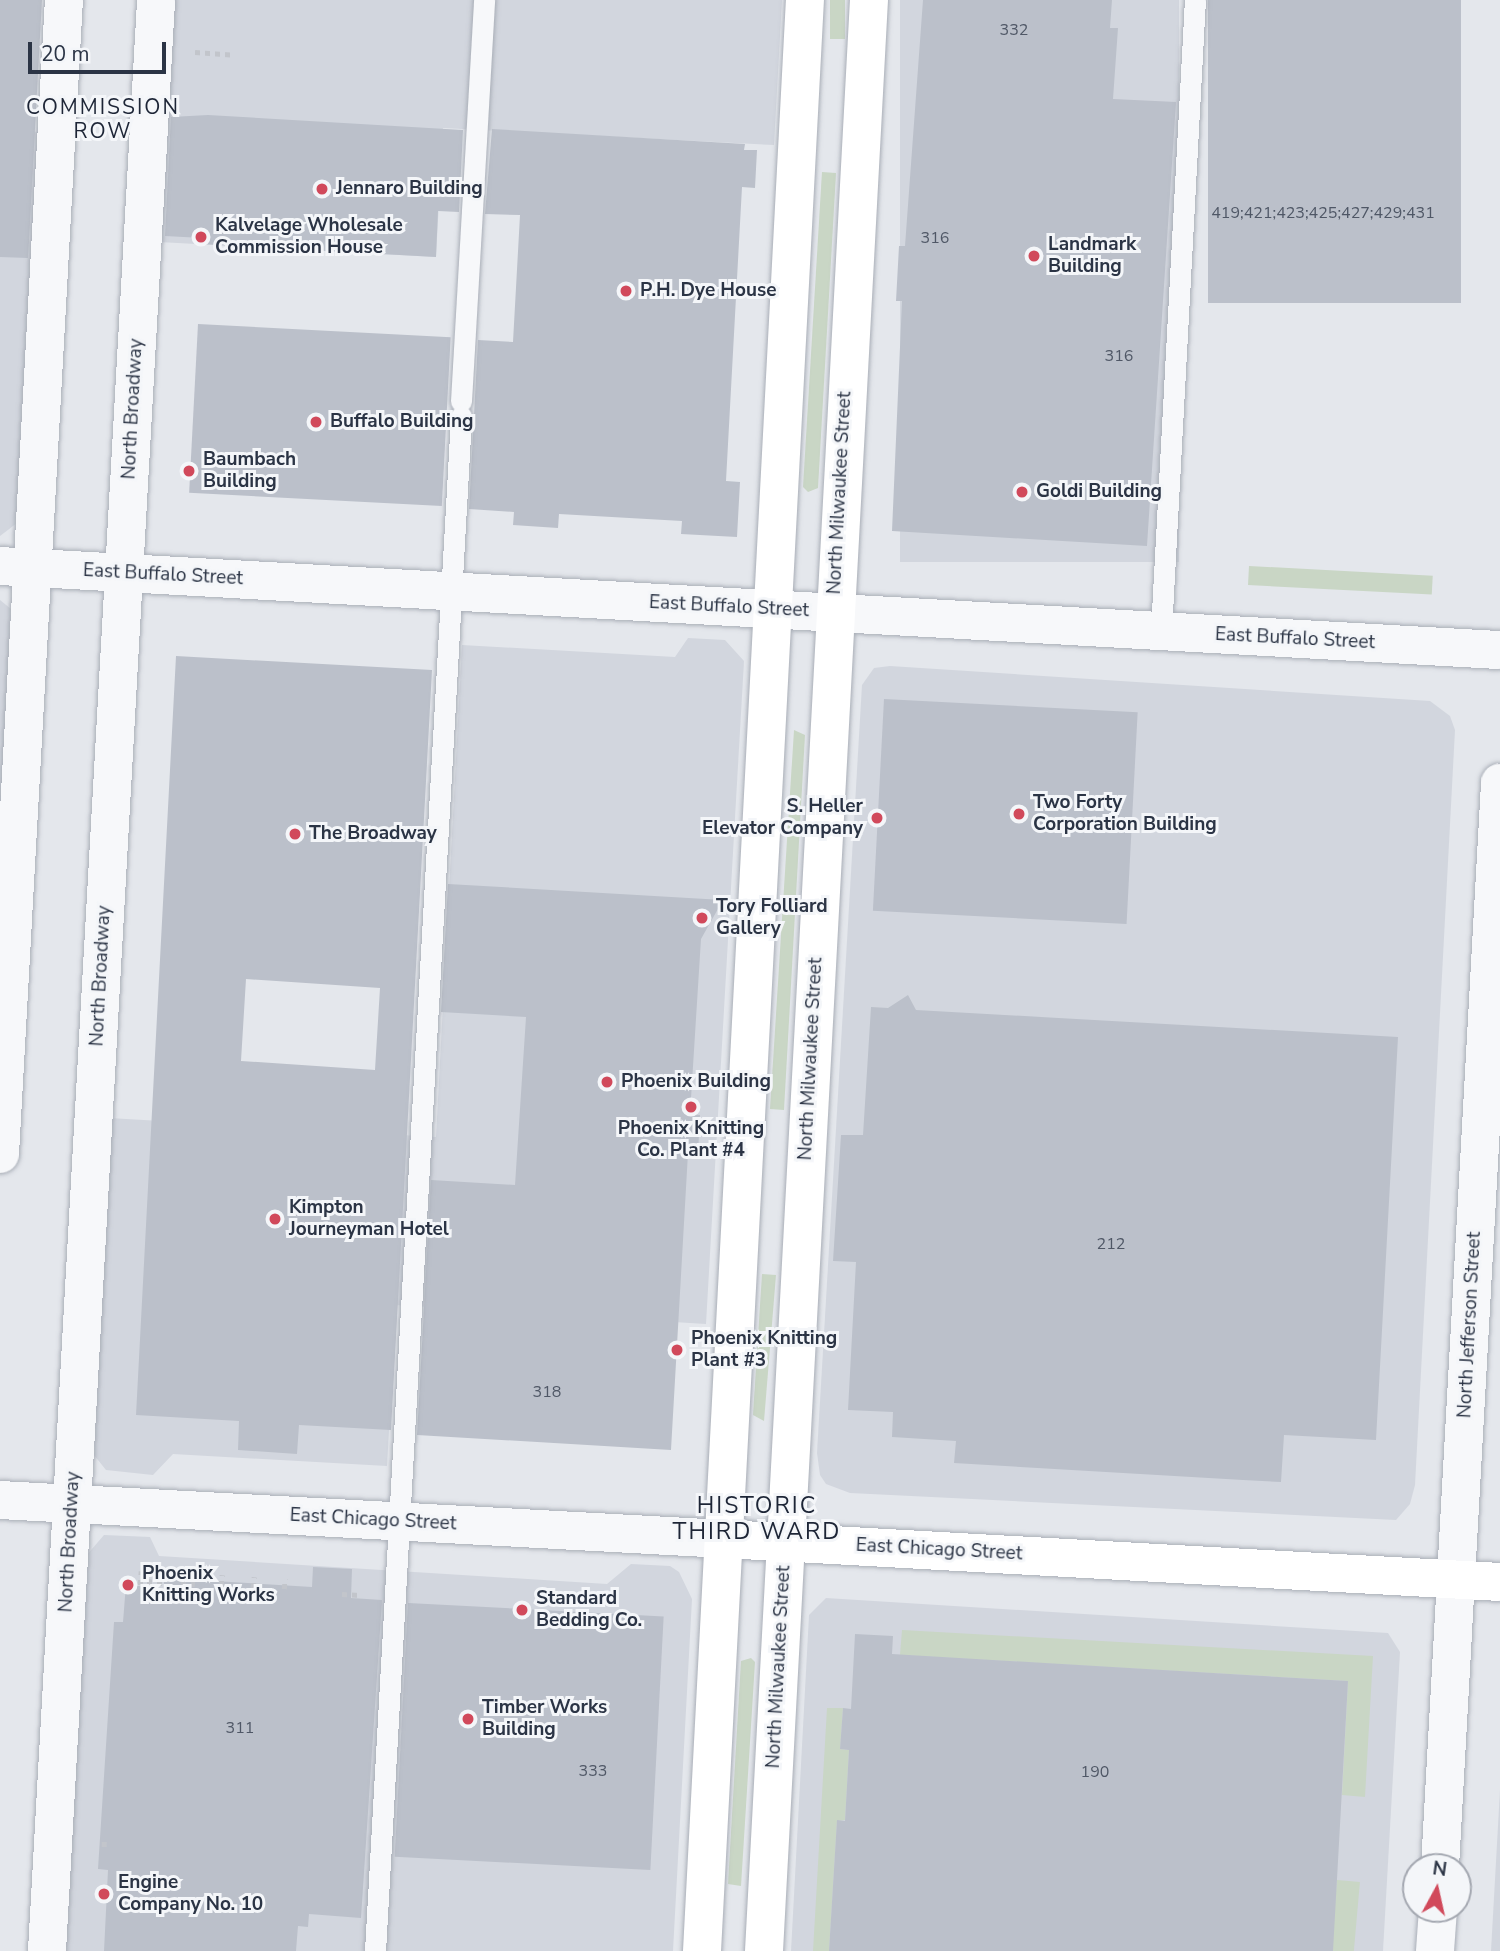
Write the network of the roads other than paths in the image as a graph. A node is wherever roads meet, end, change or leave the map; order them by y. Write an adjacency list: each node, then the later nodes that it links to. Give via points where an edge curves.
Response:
1 (64, 0): 7 (street)
2 (156, 0): 8 (street, North Broadway)
3 (484, 0): 9 (lane)
4 (805, 0): 10 (main road)
5 (869, 0): 11 (main road, North Milwaukee Street)
6 (1195, 0): 12 (lane)
7 (16, 567): 8 (street, East Buffalo Street); 15 (street)
8 (124, 572): 9 (street, East Buffalo Street); 19 (street, North Broadway)
9 (451, 592): 10 (street, East Buffalo Street); 20 (lane)
10 (773, 609): 11 (street, East Buffalo Street); 16 (main road)
11 (834, 613): 12 (street, East Buffalo Street); 17 (main road, North Milwaukee Street)
12 (1161, 631): 13 (street, East Buffalo Street)
13 (1500, 650)
14 (1500, 783): 23 (street, North Jefferson Street)
15 (0, 1154)
16 (742, 1192): 17 (main road); 21 (main road)
17 (804, 1195): 22 (main road, North Milwaukee Street)
18 (0, 1500): 19 (street, East Chicago Street)
19 (72, 1504): 20 (street, East Chicago Street); 29 (street, North Broadway)
20 (399, 1521): 21 (street, East Chicago Street); 30 (lane)
21 (724, 1539): 22 (main road, East Chicago Street); 27 (main road)
22 (785, 1542): 23 (main road, East Chicago Street); 28 (main road, North Milwaukee Street)
23 (1456, 1579): 24 (main road, East Chicago Street); 25 (street, North Jefferson Street)
24 (1500, 1582)
25 (1441, 1853)
26 (1437, 1923): 31 (street)
27 (703, 1943): 28 (main road)
28 (764, 1945)
29 (47, 1951)
30 (375, 1951)
31 (1435, 1951)

